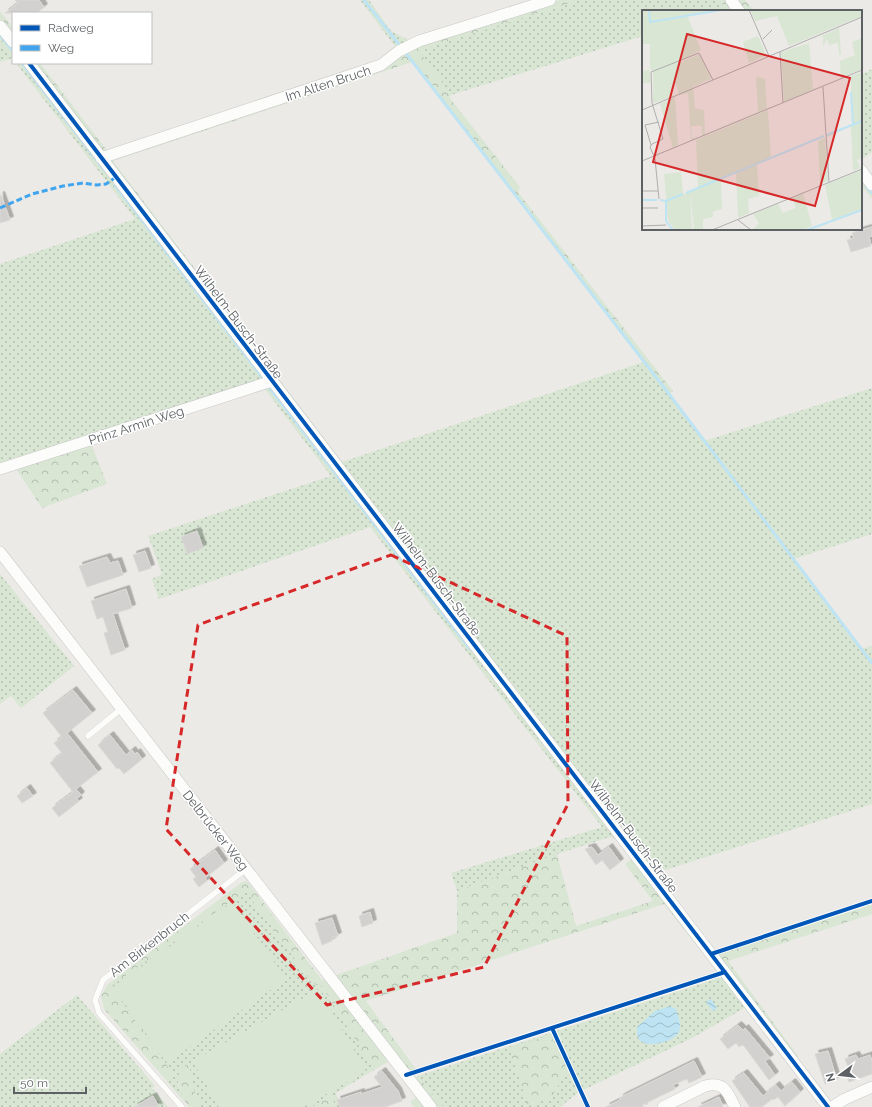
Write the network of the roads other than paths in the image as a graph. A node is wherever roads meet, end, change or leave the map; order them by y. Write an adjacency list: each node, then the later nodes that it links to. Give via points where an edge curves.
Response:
1 (550, 0): 7 (street, Im Alten Bruch, via 419,40 402,49 381,66)
2 (731, 0): 3 (street)
3 (738, 10)
4 (0, 26): 5 (street)
5 (12, 41)
6 (30, 64): 7 (street, Wilhelm-Busch-Straße)
7 (101, 158): 10 (street, Wilhelm-Busch-Straße)
8 (862, 171): 9 (street)
9 (872, 185)
10 (272, 380): 11 (street, Prinz Armin Weg); 21 (street, Wilhelm-Busch-Straße)
11 (0, 469)
12 (0, 552): 13 (street, Delbrücker Weg)
13 (121, 709): 14 (lane); 15 (street, Delbrücker Weg)
14 (88, 736)
15 (246, 869): 17 (lane, Am Birkenbruch, via 103,980 95,1000 99,1013); 18 (street, Delbrücker Weg)
16 (872, 1087): 22 (street)
17 (182, 1107)
18 (431, 1107)
19 (663, 1107): 20 (street, via 705,1086 719,1085 728,1092)
20 (734, 1107)
21 (828, 1107)
22 (832, 1107)

